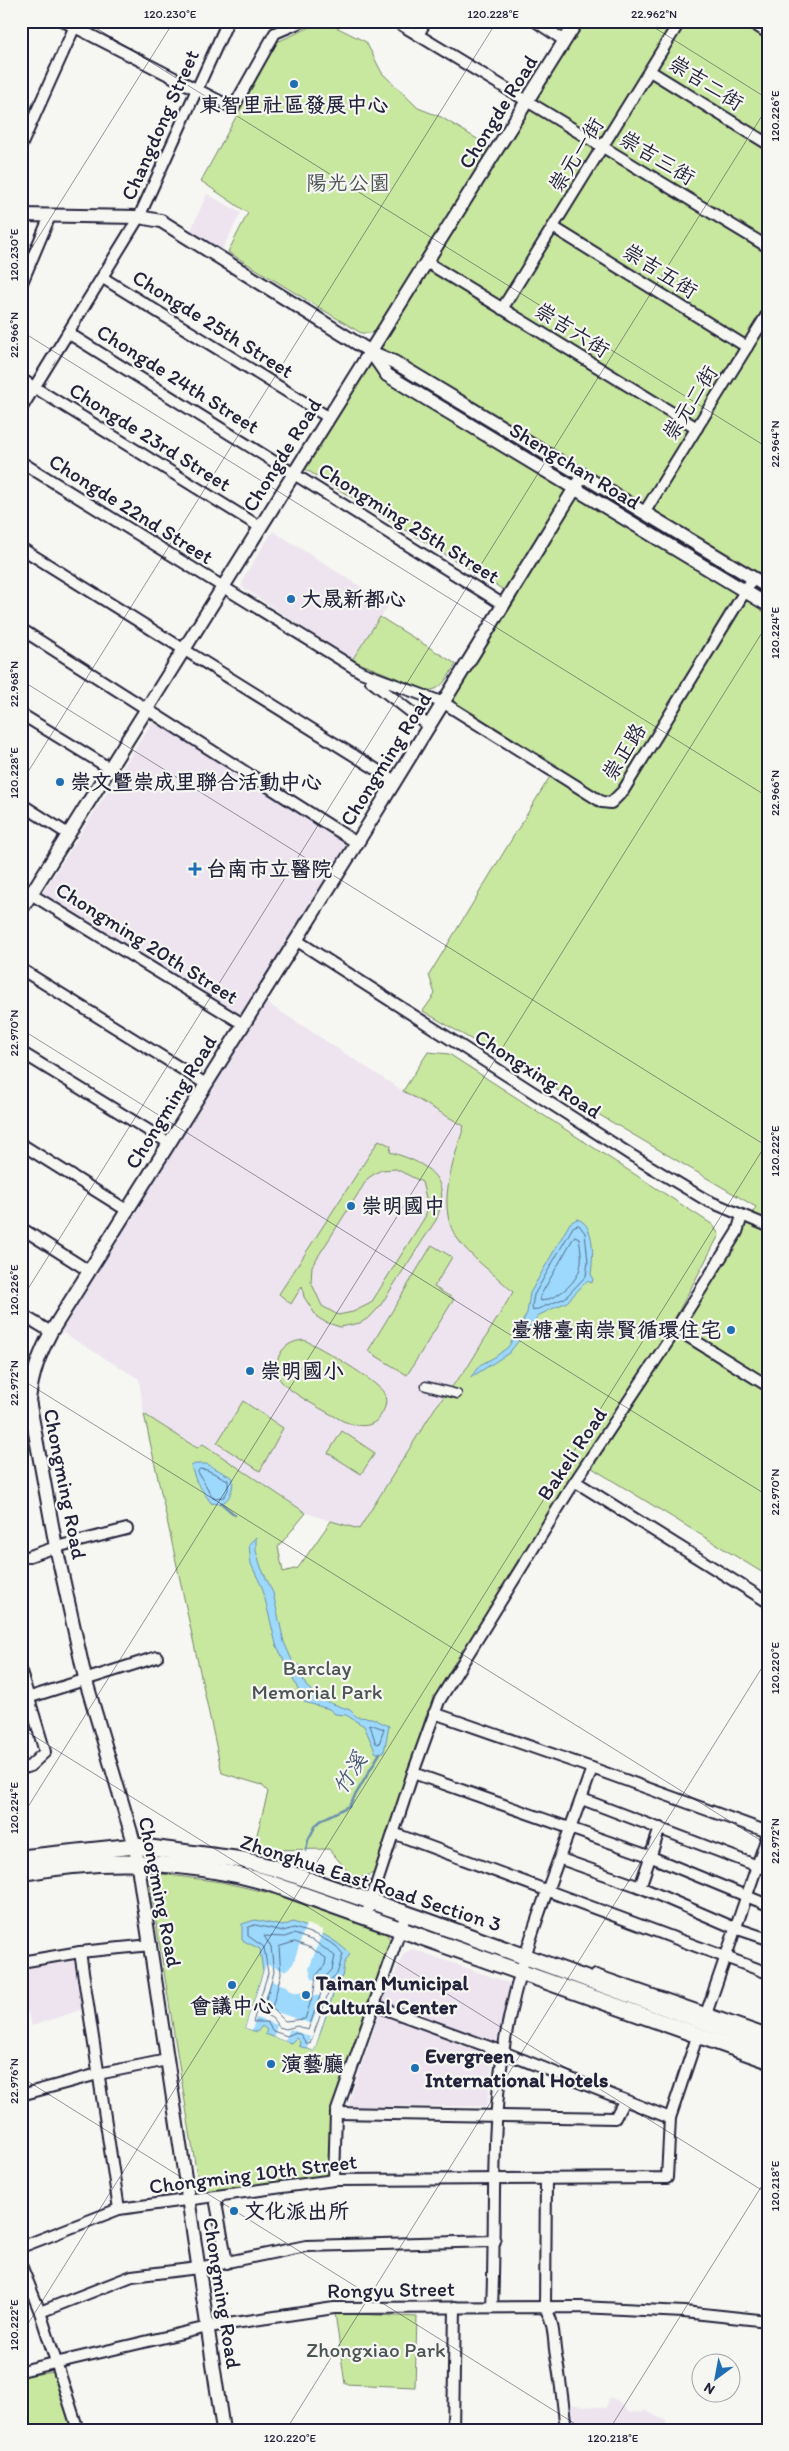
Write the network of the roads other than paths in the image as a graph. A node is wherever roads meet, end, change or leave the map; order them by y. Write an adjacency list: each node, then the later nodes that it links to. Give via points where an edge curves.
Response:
1 (63, 21): 10 (street)
2 (228, 21): 15 (street, Changdong Street)
3 (302, 21): 15 (street, via 275,33 233,108)
4 (395, 21): 12 (street, 崇吉三街)
5 (426, 21): 12 (street)
6 (535, 21): 13 (street)
7 (577, 21): 13 (street, Chongde Road)
8 (680, 21): 14 (street, 崇元一街)
9 (749, 21): 11 (street)
10 (75, 26): 15 (street); 18 (street)
11 (768, 33)
12 (418, 35): 16 (street, 崇吉三街)
13 (566, 41): 16 (street, Chongde Road)
14 (650, 71): 17 (street, 崇吉二街); 19 (street, 崇元一街)
15 (198, 89): 22 (street, Changdong Street)
16 (527, 103): 19 (street, 崇吉三街); 25 (street, Chongde Road)
17 (768, 144)
18 (21, 146)
19 (602, 148): 23 (street, 崇元一街); 24 (street, 崇吉三街)
20 (21, 215): 21 (street, Shengchan Road)
21 (50, 216): 22 (street, Shengchan Road); 27 (street)
22 (139, 217): 26 (street, Changdong Street); 32 (street, Shengchan Road, via 161,221)
23 (553, 227): 28 (street, 崇元一街); 31 (street, 崇吉五街)
24 (768, 247)
25 (428, 263): 28 (street, 崇吉六街); 32 (street, Chongde Road)
26 (103, 278): 30 (street, Changdong Street); 36 (street, Chongde 25th Street)
27 (21, 285)
28 (502, 309): 37 (street, 崇吉六街)
29 (768, 313): 31 (street, 崇元二街)
30 (68, 333): 34 (street, Changdong Street); 39 (street, Chongde 24th Street)
31 (747, 347): 37 (street, 崇元二街)
32 (370, 352): 36 (street, Chongde Road); 40 (street, Shengchan Road, via 394,362); 41 (street, Shengchan Road, via 387,375)
33 (21, 379): 34 (street, Chongde 23rd Street)
34 (34, 387): 35 (street, Changdong Street); 43 (street, Chongde 23rd Street)
35 (21, 409)
36 (328, 417): 39 (street, Chongde Road)
37 (697, 428): 42 (street, 崇元二街)
38 (21, 462): 47 (street, Chongde 22nd Street)
39 (294, 472): 43 (street, Chongde Road); 49 (street, Chongming 25th Street)
40 (583, 475): 41 (street, Chongming Road); 42 (street, Shengchan Road)
41 (574, 489): 48 (street, Shengchan Road); 49 (street, Chongming Road)
42 (644, 512): 45 (street, Shengchan Road)
43 (260, 527): 47 (street, Chongde Road)
44 (21, 548): 52 (street)
45 (753, 578): 46 (street, Shengchan Road); 48 (street, 崇正路)
46 (768, 587)
47 (222, 588): 52 (street, Chongde Road); 53 (street, Chongde 22nd Street)
48 (745, 592): 50 (street, Shengchan Road); 54 (street, 崇正路, via 623,790 611,803 596,799)
49 (504, 604): 54 (street, Chongming Road)
50 (768, 605)
51 (21, 629): 55 (street)
52 (184, 650): 55 (street, Chongde Road); 59 (street)
53 (361, 672): 54 (street); 57 (street)
54 (444, 703): 57 (street, Chongming Road)
55 (146, 709): 58 (street, Chongde Road); 62 (street)
56 (21, 714): 58 (street)
57 (429, 726): 59 (street, Chongming Road)
58 (109, 768): 61 (street, Chongde Road)
59 (395, 781): 62 (street, Chongming Road)
60 (21, 804): 61 (street)
61 (68, 834): 63 (street, Chongde Road)
62 (357, 843): 65 (street, Chongming Road)
63 (26, 891): 64 (street, Chongde Road); 67 (street, Chongming 20th Street)
64 (21, 910)
65 (296, 940): 67 (street, Chongming Road); 73 (street, Chongxing Road, via 631,1155 706,1200)
66 (21, 969): 69 (street)
67 (243, 1024): 69 (street, Chongming Road)
68 (21, 1052): 70 (street)
69 (206, 1084): 70 (street, Chongming Road)
70 (169, 1143): 72 (street, Chongming Road)
71 (21, 1144): 72 (street)
72 (128, 1210): 76 (street, Chongming Road)
73 (742, 1216): 74 (street, Chongxing Road); 78 (street, Bakeli Road, via 737,1232)
74 (768, 1226)
75 (21, 1228): 76 (street)
76 (90, 1271): 79 (street, Chongming Road)
77 (21, 1314): 79 (street)
78 (676, 1329): 81 (street); 84 (street, Bakeli Road)
79 (51, 1332): 83 (street, Chongming Road, via 34,1368)
80 (426, 1386): 82 (street)
81 (768, 1386)
82 (456, 1394)
83 (25, 1398): 86 (street, Chongming Road)
84 (576, 1482): 88 (street); 93 (street, Bakeli Road)
85 (126, 1529): 86 (street)
86 (56, 1547): 87 (street); 91 (street, Chongming Road)
87 (21, 1560)
88 (768, 1602)
89 (157, 1657): 91 (street)
90 (21, 1672): 92 (street)
91 (85, 1678): 92 (street); 102 (street, Chongming Road)
92 (25, 1698): 95 (street, via 45,1752 30,1766)
93 (434, 1713): 94 (street); 96 (street, Bakeli Road)
94 (592, 1768): 97 (street); 101 (street)
95 (21, 1769)
96 (413, 1773): 98 (street); 100 (street, Bakeli Road)
97 (582, 1799): 98 (street); 99 (street)
98 (571, 1828): 103 (street); 105 (street)
99 (660, 1828): 103 (street); 107 (street)
100 (393, 1833): 111 (street); 113 (street, Bakeli Road)
101 (768, 1833): 107 (street)
102 (135, 1846): 104 (main road, Zhonghua East Road Section 3); 106 (street, Chongming Road); 113 (main road, Zhonghua East Road Section 3, via 243,1860)
103 (649, 1856): 110 (street); 112 (street)
104 (21, 1858)
105 (561, 1858): 110 (street); 111 (street)
106 (138, 1862): 109 (main road, Zhonghua East Road Section 3); 116 (main road, Zhonghua East Road Section 3, via 241,1875); 120 (street, Chongming Road)
107 (756, 1866): 108 (street); 112 (street)
108 (768, 1870)
109 (21, 1872)
110 (640, 1887): 117 (street)
111 (549, 1890): 122 (street); 124 (street)
112 (746, 1897): 114 (street); 117 (street)
113 (371, 1902): 115 (main road, Zhonghua East Road Section 3); 116 (street, Bakeli Road)
114 (768, 1905)
115 (406, 1914): 118 (street); 124 (main road, Zhonghua East Road Section 3)
116 (366, 1916): 118 (main road, Zhonghua East Road Section 3)
117 (735, 1928): 119 (street); 122 (street)
118 (401, 1929): 124 (main road, Zhonghua East Road Section 3); 127 (street)
119 (768, 1939)
120 (151, 1945): 121 (street); 133 (street, Chongming Road)
121 (80, 1952): 123 (street); 136 (street)
122 (725, 1958): 125 (street); 128 (street)
123 (21, 1962)
124 (523, 1964): 126 (main road, Zhonghua East Road Section 3); 128 (street, via 539,1954); 130 (street, via 530,1983); 132 (street)
125 (768, 1973)
126 (582, 1985): 131 (main road); 134 (main road)
127 (374, 2005): 132 (street); 139 (street)
128 (706, 2014): 129 (street)
129 (768, 2035)
130 (696, 2040): 135 (street); 141 (street)
131 (768, 2045)
132 (503, 2052): 138 (street); 140 (street)
133 (167, 2060): 136 (street); 146 (street, Chongming Road)
134 (768, 2060)
135 (768, 2067)
136 (98, 2074): 137 (street); 147 (street)
137 (21, 2095)
138 (624, 2102): 140 (street, via 615,2118); 141 (street)
139 (336, 2113): 140 (street); 144 (street)
140 (495, 2117): 142 (street)
141 (670, 2118): 143 (street, Chongming 10th Street, via 667,2178)
142 (495, 2178): 143 (street, Chongming 10th Street); 144 (street, Chongming 10th Street); 148 (street)
143 (546, 2178): 155 (street)
144 (334, 2180): 145 (street, Chongming 10th Street)
145 (218, 2197): 146 (street, Chongming 10th Street); 150 (street, via 216,2203)
146 (188, 2200): 147 (street, Chongming 10th Street); 152 (street, Chongming Road)
147 (119, 2209): 149 (street, Chongming 10th Street)
148 (495, 2241): 150 (street, via 306,2246); 154 (street)
149 (21, 2247)
150 (227, 2263): 152 (street)
151 (21, 2265): 156 (street)
152 (198, 2268): 156 (street, via 132,2276); 158 (street, Chongming Road)
153 (455, 2307): 154 (street, Rongyu Street); 158 (street, Rongyu Street, via 334,2308); 163 (street)
154 (492, 2307): 155 (street, Rongyu Street)
155 (545, 2308): 157 (street, Rongyu Street, via 684,2312); 164 (street, via 552,2317)
156 (40, 2312): 159 (street)
157 (768, 2321)
158 (208, 2327): 159 (street, Rongyu Street); 162 (street, Chongming Road)
159 (55, 2364): 160 (street, Rongyu Street); 161 (street)
160 (21, 2371)
161 (78, 2430)
162 (223, 2430)
163 (453, 2430)
164 (566, 2430)

